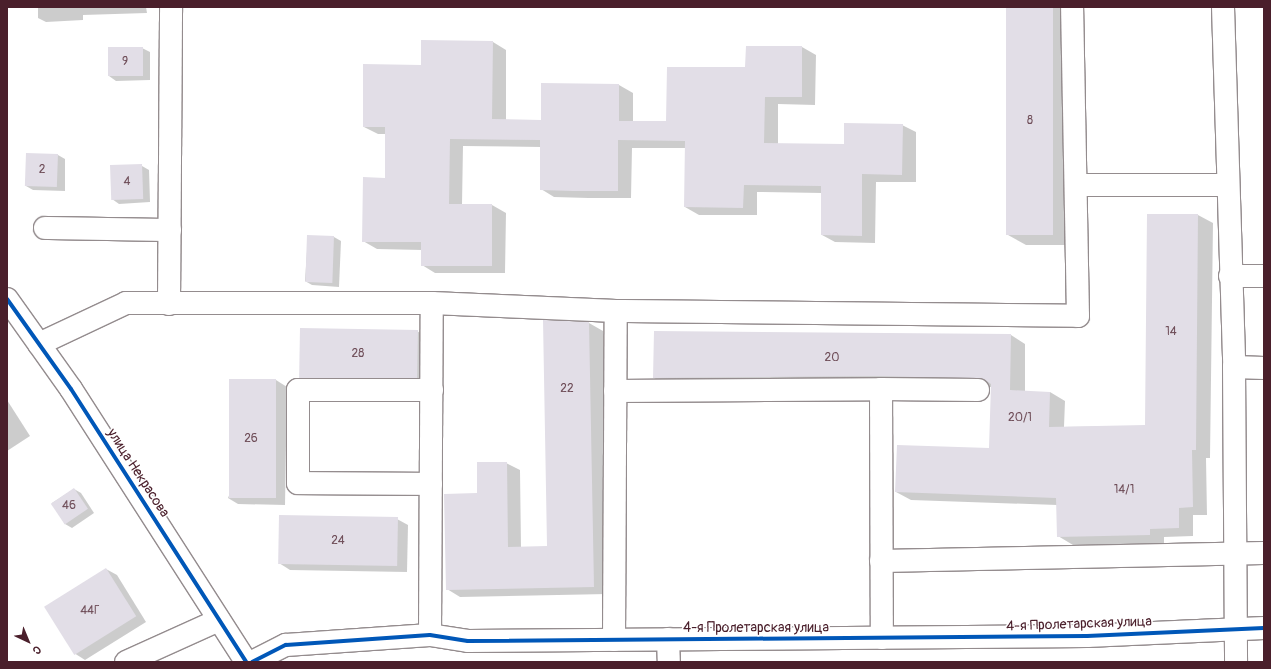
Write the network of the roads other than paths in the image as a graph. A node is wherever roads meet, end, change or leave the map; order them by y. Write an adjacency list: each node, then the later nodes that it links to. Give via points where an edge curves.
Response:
1 (170, 7): 7 (street)
2 (1072, 7): 4 (street)
3 (1223, 7): 5 (street)
4 (1077, 185): 5 (street); 13 (street, via 1078,316)
5 (1228, 185): 8 (street)
6 (45, 228): 7 (street)
7 (170, 230): 12 (street)
8 (1230, 276): 9 (street); 15 (street)
9 (1264, 276)
10 (7, 300): 14 (street, улица Некрасова)
11 (432, 303): 12 (street); 13 (street); 18 (street)
12 (170, 304): 14 (street, via 126,303)
13 (616, 311): 20 (street)
14 (39, 344): 25 (street, улица Некрасова, via 71,389)
15 (1234, 367): 16 (street); 22 (street)
16 (1264, 368)
17 (881, 389): 19 (street); 20 (street); 24 (street)
18 (432, 390): 21 (street); 21 (street, via 298,390 298,483)
19 (978, 390)
20 (615, 391): 31 (street)
21 (431, 484): 28 (street)
22 (1236, 553): 23 (street); 24 (street); 26 (street)
23 (1264, 553)
24 (881, 561): 29 (street)
25 (219, 620): 32 (street); 33 (street, улица Некрасова)
26 (1237, 628): 27 (street, 4-я Пролетарская улица); 29 (street, 4-я Пролетарская улица, via 1087,636); 36 (street)
27 (1264, 628)
28 (430, 635): 31 (street, 4-я Пролетарская улица, via 468,641); 34 (street, 4-я Пролетарская улица, via 286,645)
29 (882, 638): 30 (street, 4-я Пролетарская улица)
30 (668, 639): 31 (street, 4-я Пролетарская улица); 35 (street)
31 (614, 640)
32 (126, 662)
33 (246, 662)
34 (252, 662)
35 (669, 662)
36 (1236, 662)

